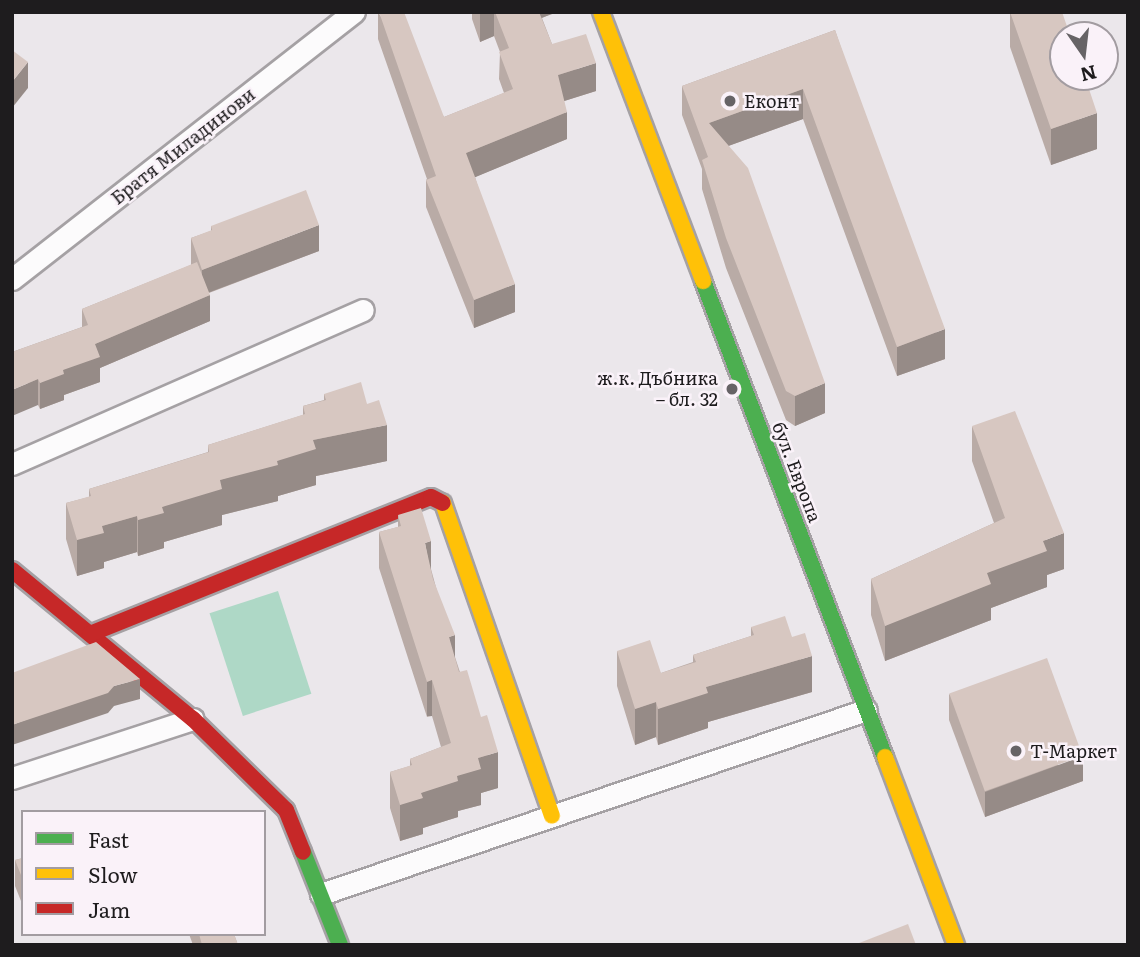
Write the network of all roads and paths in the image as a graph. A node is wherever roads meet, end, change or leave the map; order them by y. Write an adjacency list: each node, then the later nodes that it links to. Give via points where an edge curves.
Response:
1 (354, 12): 3 (street, Братя Миладинови)
2 (601, 12): 8 (street, бул. Европа)
3 (12, 279)
4 (363, 310): 5 (street)
5 (12, 464)
6 (12, 570): 7 (street)
7 (90, 634): 9 (street); 11 (street, via 431,497 443,502)
8 (866, 710): 11 (street); 14 (street, бул. Европа)
9 (193, 719): 10 (street); 12 (street, via 286,810)
10 (12, 778)
11 (552, 816): 12 (street)
12 (321, 894): 13 (street)
13 (340, 945)
14 (956, 945)

